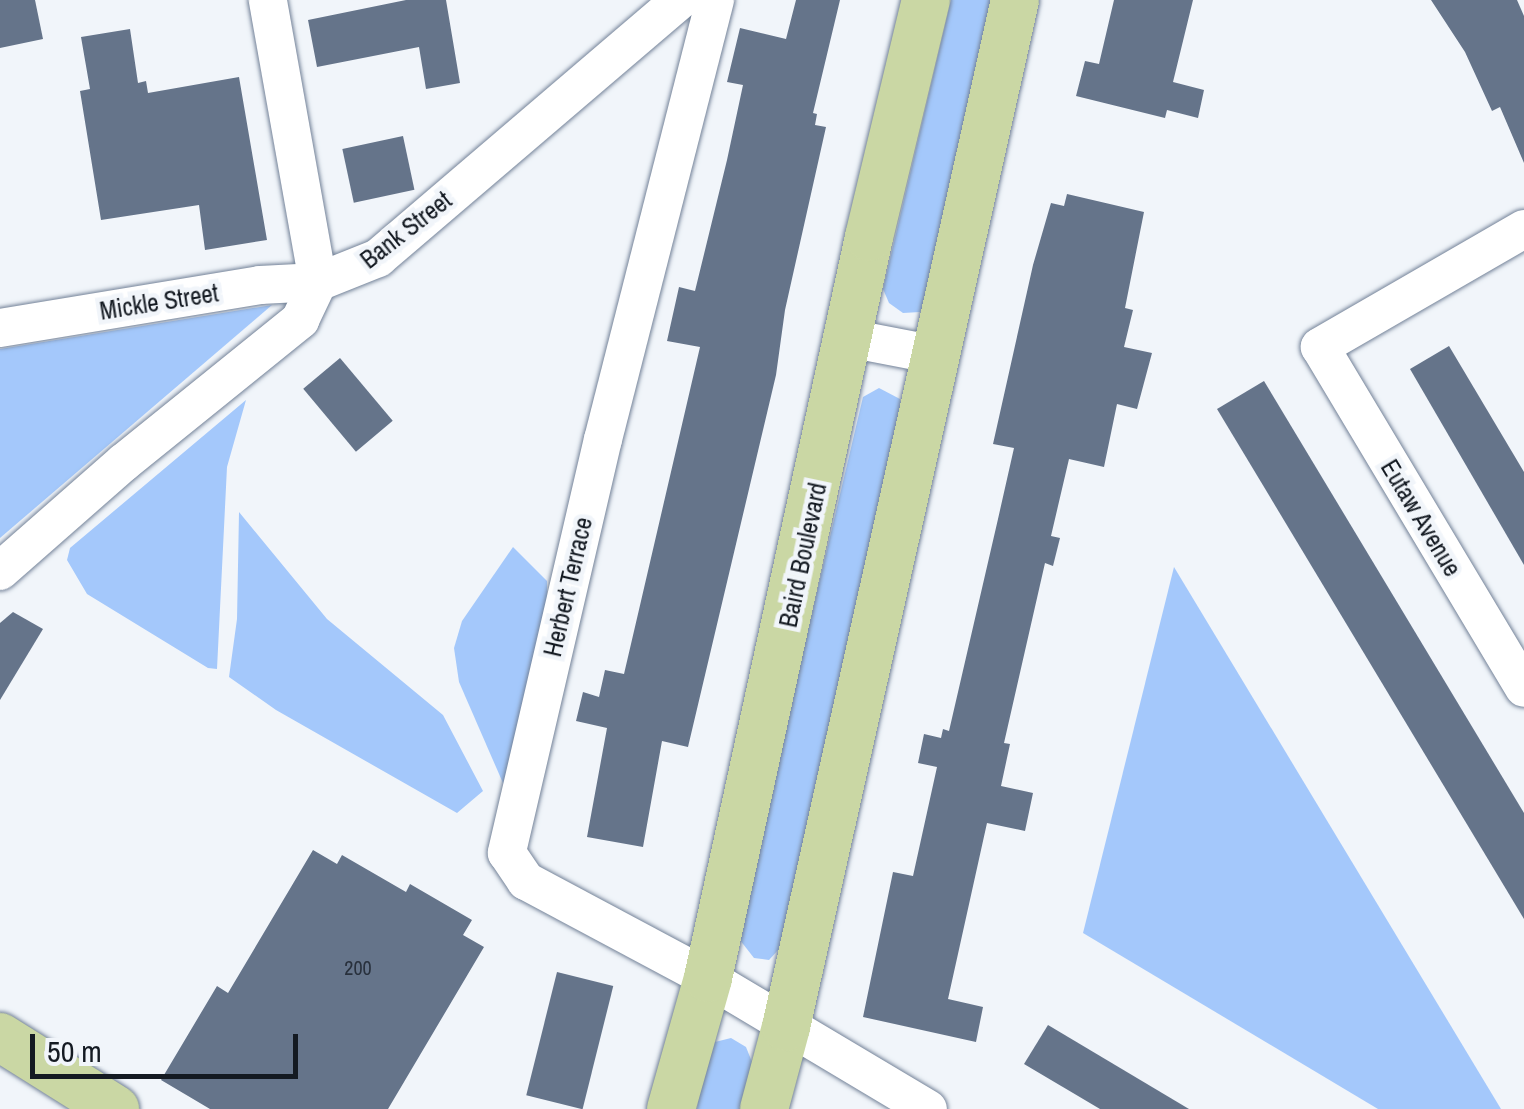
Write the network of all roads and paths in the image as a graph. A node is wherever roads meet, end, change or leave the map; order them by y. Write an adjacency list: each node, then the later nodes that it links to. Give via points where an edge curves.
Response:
1 (268, 0): 7 (street)
2 (680, 0): 7 (street, Bank Street, via 378,258)
3 (716, 0): 13 (street, Herbert Terrace, via 603,439 507,852 526,882)
4 (926, 0): 9 (main road, Baird Boulevard)
5 (1015, 0): 10 (main road)
6 (1524, 229): 12 (street, Eutaw Avenue, via 1320,346)
7 (318, 282): 8 (street, Mickle Street, via 260,285); 11 (street, via 300,320)
8 (0, 328)
9 (848, 338): 10 (street); 13 (main road, Baird Boulevard)
10 (936, 356): 14 (main road)
11 (0, 571)
12 (1524, 688)
13 (708, 978): 14 (street, Herbert Terrace); 17 (main road, Baird Boulevard)
14 (786, 1027): 18 (main road); 19 (street, Herbert Terrace)
15 (0, 1037): 16 (main road)
16 (116, 1109)
17 (671, 1109)
18 (764, 1109)
19 (928, 1109)

